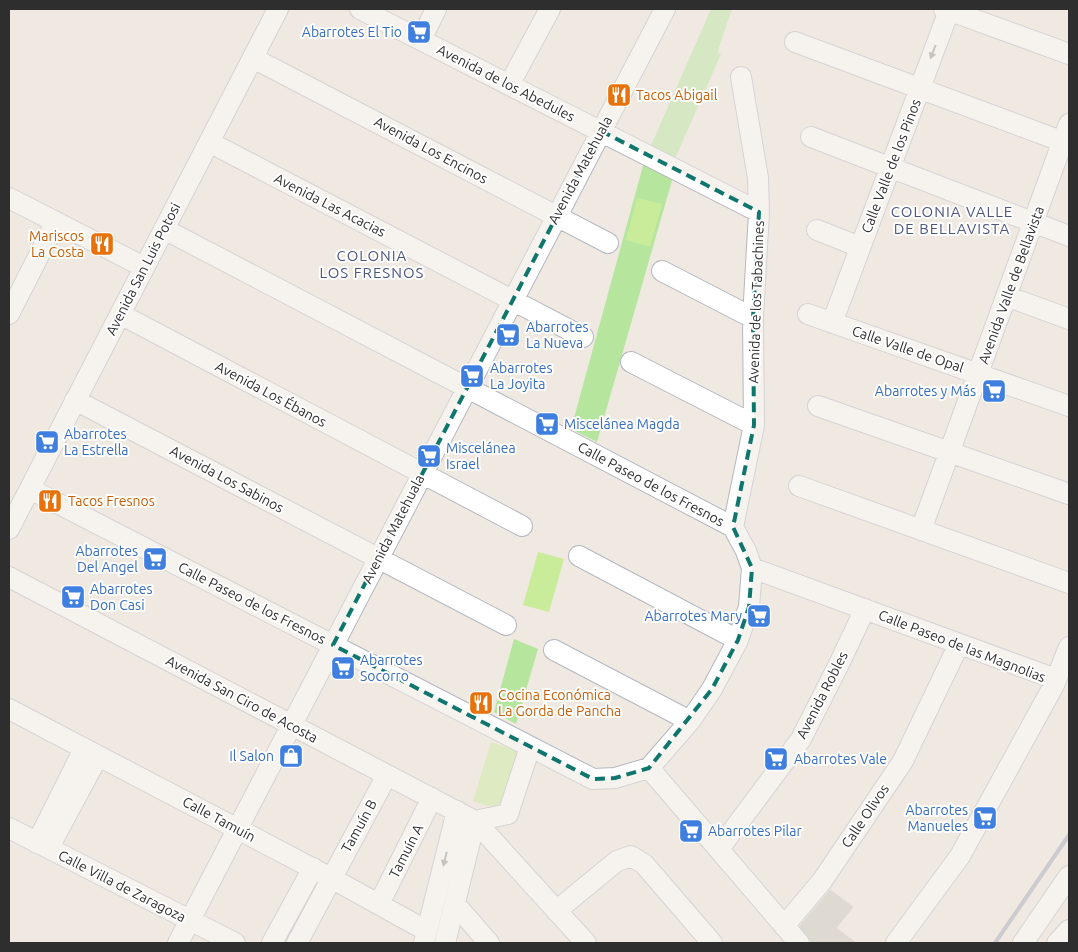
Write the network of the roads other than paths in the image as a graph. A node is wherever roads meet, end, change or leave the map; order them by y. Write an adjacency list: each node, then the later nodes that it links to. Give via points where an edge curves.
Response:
1 (278, 9): 10 (street, Avenida San Luis Potosi)
2 (360, 9): 7 (street, Avenida de los Abedules)
3 (436, 9): 7 (street)
4 (550, 9): 12 (street)
5 (665, 9): 14 (street, Avenida Matehuala)
6 (951, 12): 9 (street); 13 (street, Calle Valle de los Pinos, one-way to 13)
7 (421, 40): 12 (street, Avenida de los Abedules)
8 (795, 42): 13 (street)
9 (1069, 54)
10 (253, 58): 17 (street, Avenida San Luis Potosi); 21 (street, Avenida Los Encinos)
11 (741, 77): 20 (street, Avenida de los Tabachines, via 758,178)
12 (509, 85): 14 (street, Avenida de los Abedules)
13 (920, 88): 15 (street); 18 (street, Calle Valle de los Pinos)
14 (600, 131): 20 (street, Avenida de los Abedules); 21 (street, Avenida Matehuala)
15 (1067, 136): 23 (street, Avenida Valle de Bellavista)
16 (811, 137): 18 (street)
17 (209, 142): 24 (street, Avenida San Luis Potosi); 32 (street, Avenida Las Acacias)
18 (890, 167): 23 (street); 28 (street, Calle Valle de los Pinos)
19 (9, 198): 22 (street)
20 (759, 212): 36 (street, Avenida de los Tabachines)
21 (557, 216): 27 (street, Avenida Los Encinos); 32 (street, Avenida Matehuala)
22 (56, 222): 29 (street); 33 (street)
23 (1034, 222): 26 (street); 31 (street, Avenida Valle de Bellavista)
24 (164, 229): 29 (street, Avenida San Luis Potosi); 42 (street, Calle Paseo de los Fresnos)
25 (817, 230): 28 (street)
26 (1069, 236)
27 (608, 243)
28 (860, 247): 38 (street, Calle Valle de los Pinos)
29 (144, 267): 34 (street, Avenida San Luis Potosi)
30 (662, 271): 36 (street)
31 (1006, 296): 37 (street); 41 (street, Avenida Valle de Bellavista)
32 (513, 300): 39 (street, Avenida Las Acacias); 42 (street, Avenida Matehuala)
33 (9, 314)
34 (120, 314): 43 (street, Avenida San Luis Potosi); 48 (street, Avenida Los Ébanos)
35 (808, 314): 38 (street, Calle Valle de Opal)
36 (753, 318): 46 (street, Avenida de los Tabachines)
37 (1069, 319)
38 (832, 323): 41 (street, Calle Valle de Opal)
39 (583, 337)
40 (632, 362): 46 (street)
41 (979, 374): 45 (street, Calle Valle de Opal); 47 (street, Avenida Valle de Bellavista)
42 (467, 388): 48 (street, Avenida Matehuala); 53 (street, Calle Paseo de los Fresnos)
43 (75, 400): 50 (street, Avenida San Luis Potosi); 57 (street, Avenida Los Sabinos)
44 (818, 406): 47 (street)
45 (1069, 406)
46 (754, 425): 53 (street, Avenida de los Tabachines)
47 (950, 452): 51 (street); 55 (street, Avenida Valle de Bellavista)
48 (422, 474): 52 (street, Avenida Los Ébanos); 57 (street, Avenida Matehuala)
49 (799, 486): 55 (street)
50 (30, 489): 54 (street, Avenida San Luis Potosi); 65 (street, Calle Paseo de los Fresnos)
51 (1069, 494)
52 (522, 526)
53 (733, 527): 58 (street, Calle Paseo de los Fresnos)
54 (9, 529)
55 (921, 530): 60 (street)
56 (579, 556): 63 (street)
57 (378, 558): 62 (street, Avenida Los Sabinos); 65 (street, Avenida Matehuala)
58 (752, 568): 61 (street, Calle Paseo de las Magnolias); 63 (street, Calle Paseo de los Fresnos, via 749,607)
59 (9, 578): 71 (street, Avenida San Ciro de Acosta)
60 (1069, 583)
61 (865, 609): 64 (street, Calle Paseo de las Magnolias); 82 (street, Avenida Robles, via 801,739)
62 (506, 625)
63 (738, 640): 70 (street, Calle Paseo de los Fresnos, via 712,689)
64 (959, 644): 68 (street, Calle Paseo de las Magnolias, via 1050,677); 90 (street, Calle Olivos, via 903,760 822,881)
65 (333, 645): 71 (street, Avenida Matehuala); 72 (street, Calle Paseo de los Fresnos)
66 (1069, 648): 68 (street)
67 (554, 650): 70 (street)
68 (1054, 685): 102 (street, Calle Paseo de las Magnolias, via 960,856)
69 (9, 709): 73 (street, Calle Tamuín)
70 (690, 721): 74 (street, Calle Paseo de los Fresnos)
71 (292, 725): 75 (street, Avenida San Ciro de Acosta); 80 (street, Avenida Matehuala)
72 (530, 747): 74 (street, Calle Paseo de los Fresnos, via 593,779 615,778); 78 (street, via 508,814)
73 (91, 752): 80 (street, Calle Tamuín); 81 (street)
74 (649, 768): 82 (street)
75 (387, 775): 76 (street, Avenida San Ciro de Acosta); 85 (street, Tamuín B)
76 (432, 798): 77 (street, Avenida San Ciro de Acosta); 86 (street, Tamuín A)
77 (457, 811): 78 (street, Avenida San Ciro de Acosta); 92 (street, one-way to 92)
78 (475, 821): 87 (street); 88 (street, Avenida San Ciro de Acosta)
79 (9, 828): 81 (street, Calle Villa de Zaragoza)
80 (238, 829): 83 (street, Calle Tamuín); 89 (street, Avenida Matehuala)
81 (43, 846): 89 (street, Calle Villa de Zaragoza)
82 (719, 849): 90 (street)
83 (313, 868): 85 (street, Calle Tamuín); 95 (street)
84 (1069, 876): 103 (street)
85 (331, 878): 86 (street, Calle Tamuín); 96 (street, Tamuín B)
86 (379, 904): 92 (street, Calle Tamuín)
87 (455, 904): 97 (street); 98 (street)
88 (556, 911): 99 (street, Avenida San Ciro de Acosta); 100 (street, via 618,861 631,856 644,864)
89 (190, 920): 93 (street, Avenida Matehuala); 94 (street, Calle Villa de Zaragoza)
90 (784, 926): 101 (street)
91 (1069, 930): 104 (street)
92 (424, 939): 97 (street, Calle Tamuín)
93 (178, 943)
94 (235, 943)
95 (272, 943)
96 (297, 943)
97 (446, 943)
98 (489, 943)
99 (586, 943)
100 (712, 943)
101 (799, 943)
102 (896, 943)
103 (1023, 943)
104 (1056, 943)

